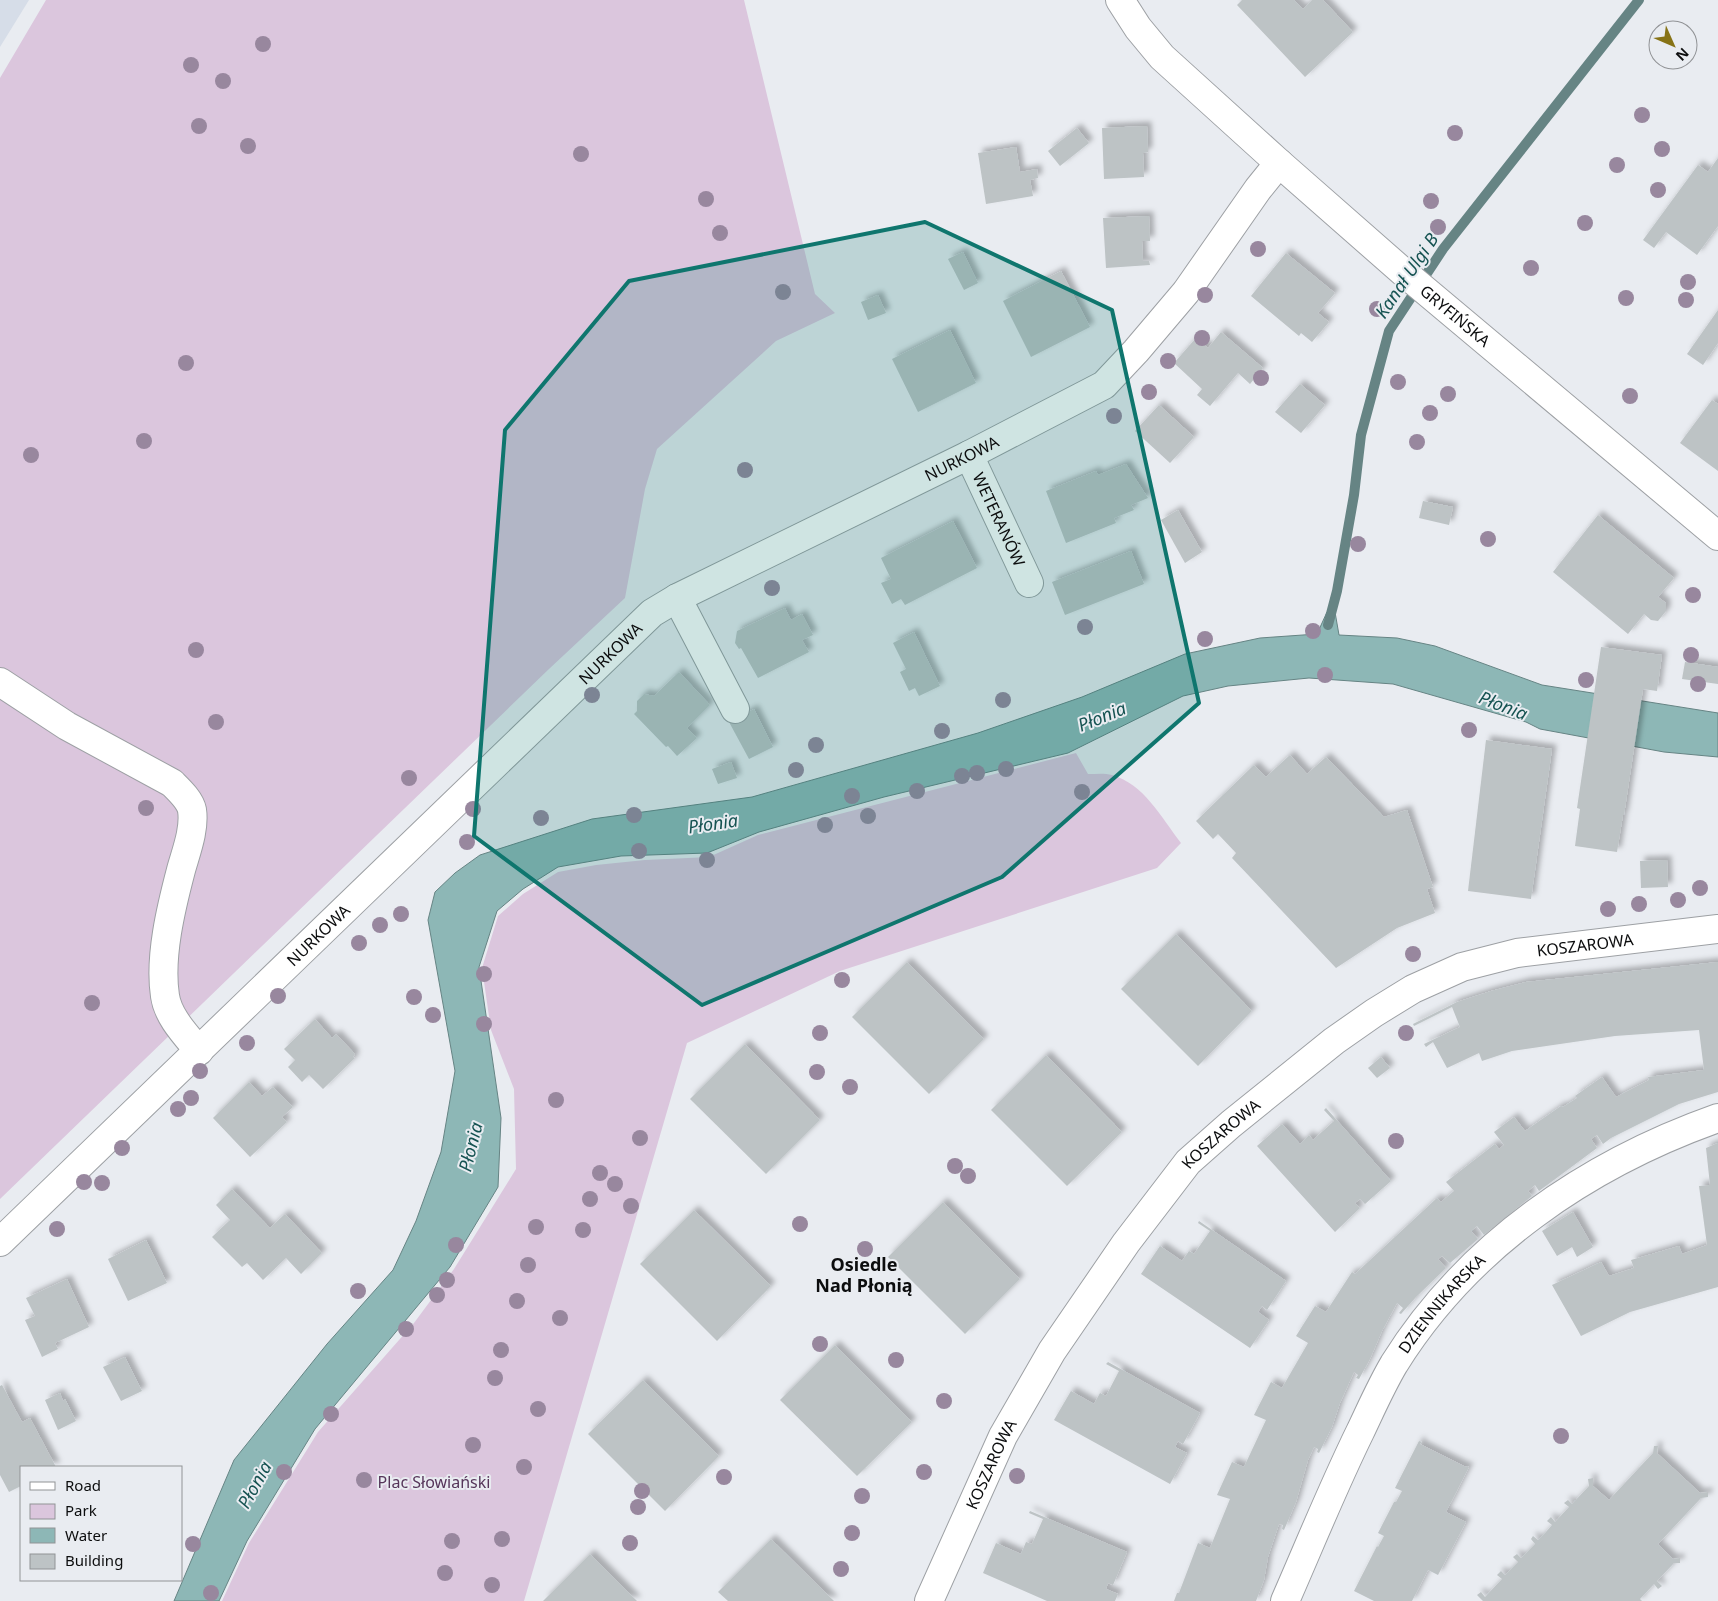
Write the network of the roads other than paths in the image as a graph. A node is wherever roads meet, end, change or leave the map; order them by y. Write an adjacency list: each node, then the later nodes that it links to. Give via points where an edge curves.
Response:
1 (1120, 0): 2 (street, GRYFIŃSKA, via 1162,57)
2 (1278, 163): 3 (street, NURKOWA, via 1186,292 1104,385); 4 (street, GRYFIŃSKA)
3 (969, 455): 5 (street, WETERANÓW); 6 (street, NURKOWA)
4 (1718, 536)
5 (1029, 583)
6 (677, 598): 8 (street); 10 (street, NURKOWA, via 652,613 616,647)
7 (0, 682): 10 (street, via 67,726 172,782 192,809 192,827 172,907 164,965 165,997 178,1024)
8 (735, 709)
9 (1718, 930): 13 (street, KOSZAROWA, via 1517,953 1462,967 1413,989 1374,1013 1334,1041 1232,1124 1188,1162 1126,1243 1052,1351 1003,1436)
10 (199, 1051): 12 (street, NURKOWA)
11 (1718, 1118): 14 (street, DZIENNIKARSKA, via 1671,1135 1572,1188 1520,1224 1481,1258 1429,1315 1394,1365 1373,1405)
12 (0, 1242)
13 (929, 1601)
14 (1286, 1601)

